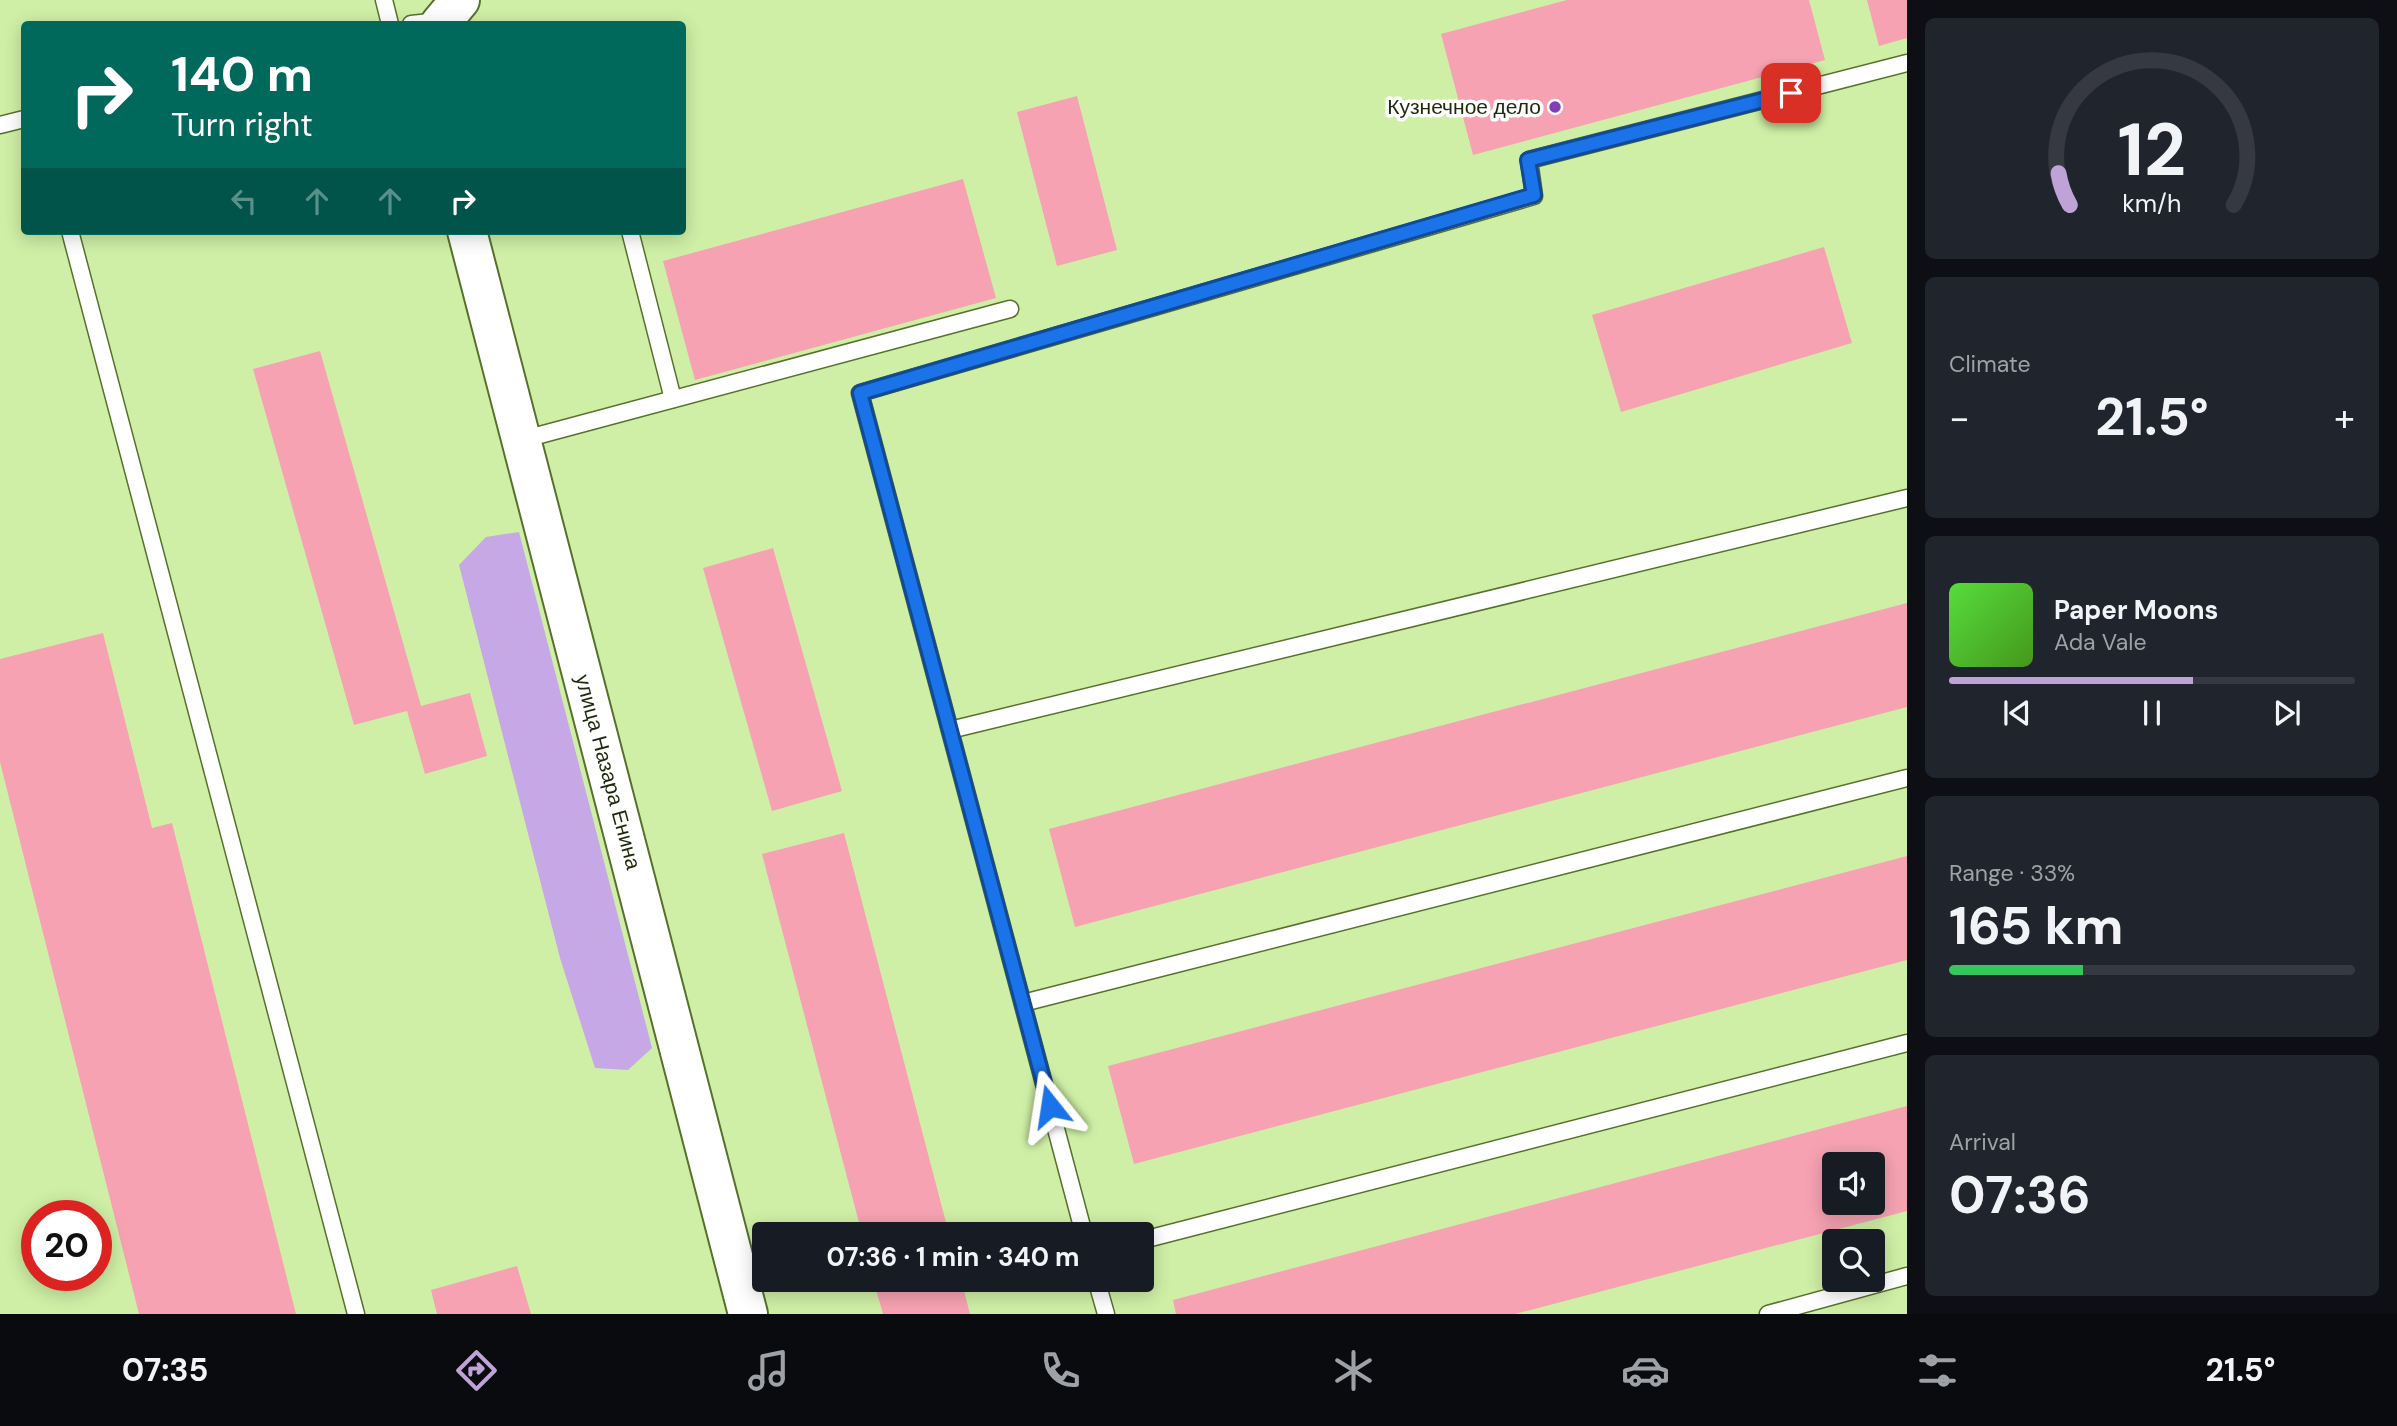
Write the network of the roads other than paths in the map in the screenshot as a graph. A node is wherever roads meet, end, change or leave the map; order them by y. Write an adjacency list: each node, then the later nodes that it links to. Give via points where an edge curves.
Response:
1 (384, 0): 2 (lane)
2 (389, 21)
3 (1907, 63): 13 (lane, via 1528,160 1534,195 860,393)
4 (21, 120): 5 (lane)
5 (0, 125)
6 (71, 235): 21 (lane)
7 (468, 235): 11 (main road, улица Назара Енина)
8 (631, 235): 10 (lane)
9 (1010, 309): 10 (lane)
10 (673, 399): 11 (lane)
11 (521, 440): 22 (main road, улица Назара Енина)
12 (1907, 498): 13 (lane)
13 (950, 730): 15 (lane)
14 (1907, 778): 15 (lane)
15 (1023, 1003): 17 (lane)
16 (1907, 1043): 18 (lane)
17 (1081, 1222)
18 (1154, 1237)
19 (1907, 1276): 24 (lane)
20 (1100, 1292): 23 (lane)
21 (356, 1314)
22 (748, 1314)
23 (1106, 1314)
24 (1768, 1314)

